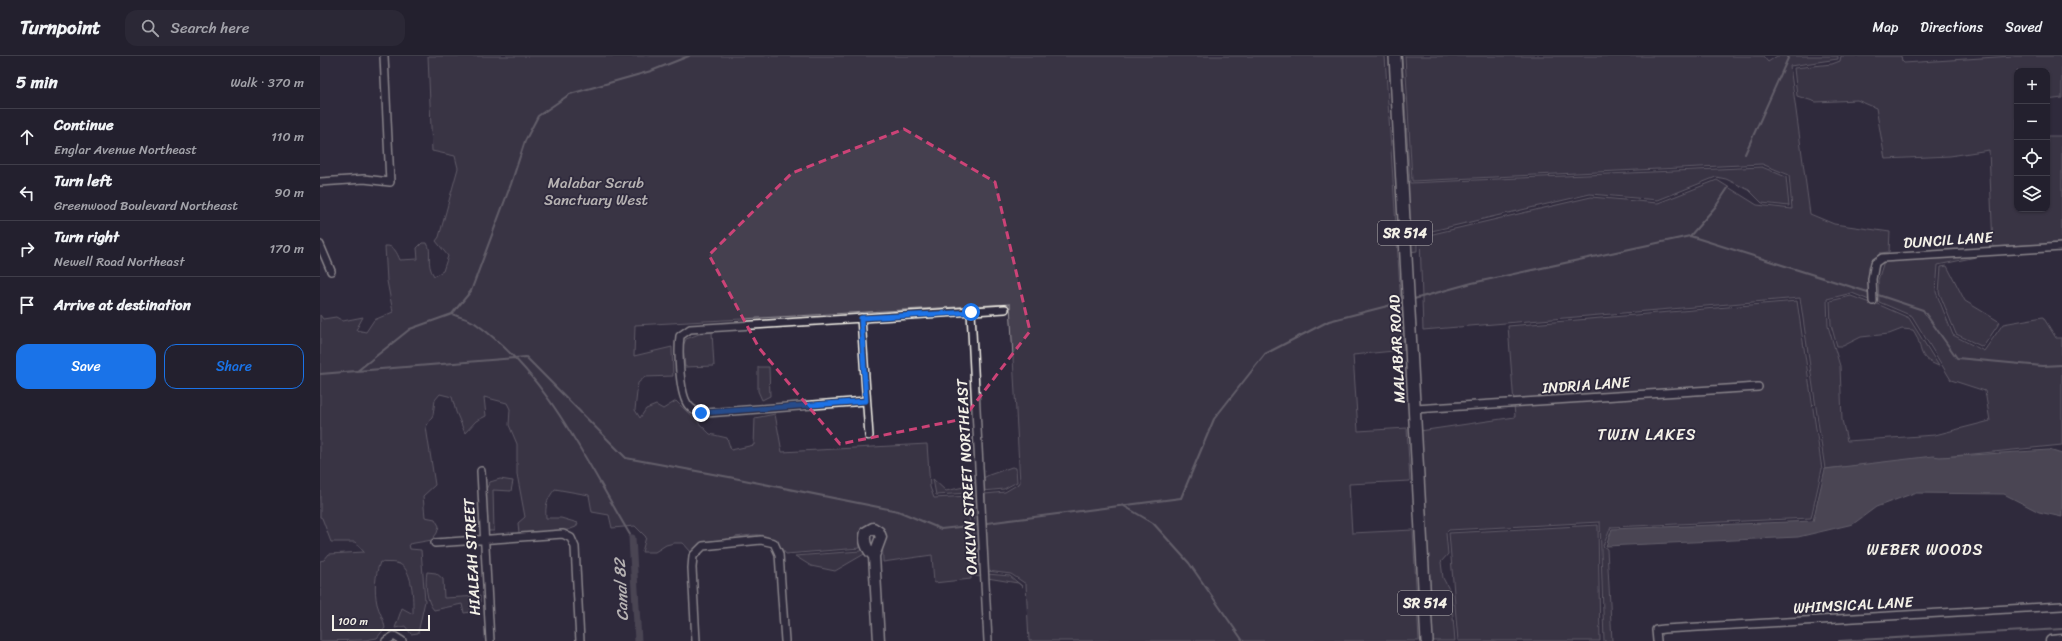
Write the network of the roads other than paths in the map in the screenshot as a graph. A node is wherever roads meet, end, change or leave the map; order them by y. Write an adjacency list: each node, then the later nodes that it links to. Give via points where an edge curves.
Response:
1 (384, 56): 3 (street, via 390,182 364,179)
2 (1395, 56): 13 (main road, MALABAR ROAD / SR 514)
3 (320, 182)
4 (320, 245): 6 (street)
5 (2062, 247): 7 (street, DUNCIL LANE, via 1882,258 1875,263)
6 (331, 271)
7 (1873, 301)
8 (1005, 310): 9 (street)
9 (971, 312): 10 (street); 28 (street, OAKLYN STREET NORTHEAST)
10 (861, 318): 12 (street); 12 (street, via 690,329 684,332 680,341 682,388 686,403 696,412 706,413)
11 (1758, 387): 13 (street, INDRIA LANE)
12 (866, 401): 14 (street)
13 (1415, 409): 29 (main road, MALABAR ROAD / SR 514)
14 (869, 436)
15 (481, 471): 16 (street, HIALEAH STREET)
16 (484, 539): 17 (street); 23 (street, HIALEAH STREET); 24 (street, via 564,534 571,538 575,547)
17 (435, 543)
18 (874, 556): 27 (street)
19 (2062, 606): 30 (street, WHIMSICAL LANE, via 1664,628 1656,630)
20 (2062, 640): 31 (street)
21 (386, 641): 22 (street, via 394,636)
22 (402, 641)
23 (490, 641)
24 (580, 641)
25 (696, 641): 26 (street, via 693,556 703,546 761,540 774,543 779,554)
26 (784, 641)
27 (879, 641)
28 (988, 641)
29 (1427, 641)
30 (1657, 641)
31 (2051, 641)

